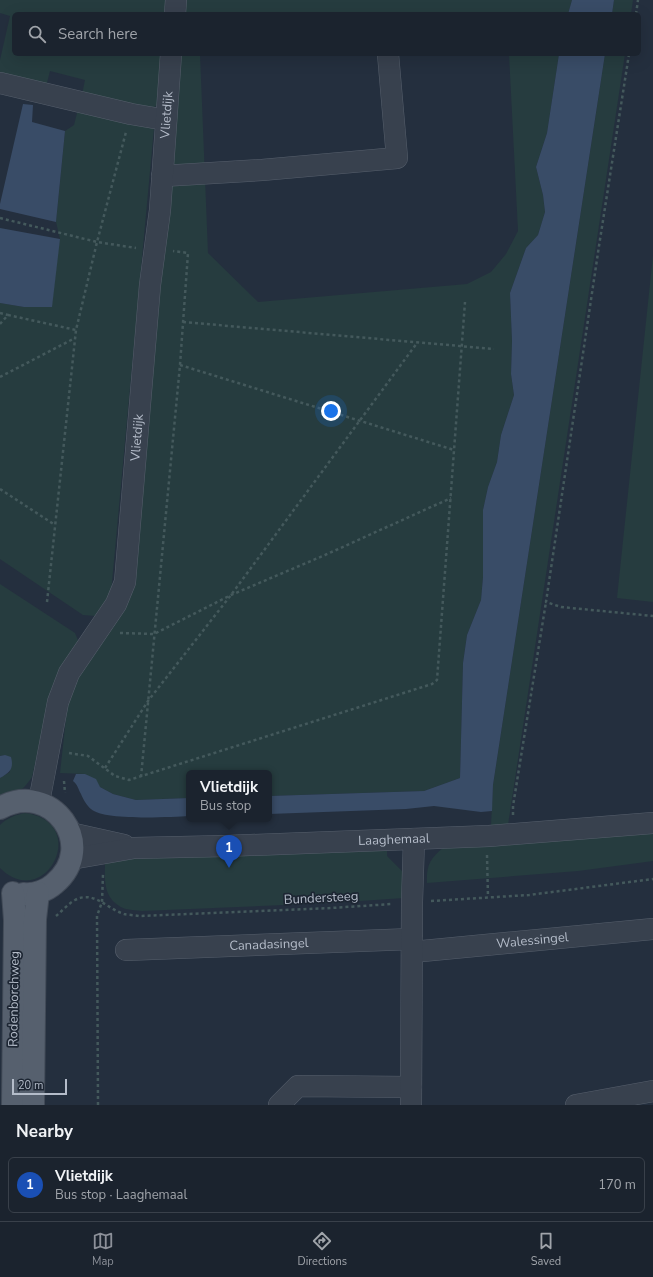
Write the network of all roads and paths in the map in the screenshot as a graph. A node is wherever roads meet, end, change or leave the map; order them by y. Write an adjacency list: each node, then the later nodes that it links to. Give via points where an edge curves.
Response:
1 (176, 0): 3 (street)
2 (638, 0): 4 (path)
3 (175, 12)
4 (636, 12)
5 (171, 56): 10 (street, Vlietdijk)
6 (388, 56): 11 (street, via 397,158)
7 (629, 56): 34 (path)
8 (0, 84): 9 (street)
9 (131, 114): 10 (street); 13 (path)
10 (166, 120): 11 (street, Vlietdijk)
11 (162, 176): 14 (street, Vlietdijk)
12 (0, 218): 13 (path)
13 (97, 242): 14 (path); 20 (path)
14 (154, 249): 18 (path, via 188,252); 36 (street, Vlietdijk, via 125,582 116,604)
15 (465, 302): 23 (path)
16 (0, 313): 17 (path)
17 (8, 315): 19 (path); 20 (path)
18 (183, 322): 22 (path); 25 (path)
19 (0, 324)
20 (76, 330): 21 (path)
21 (76, 337): 26 (path); 31 (path)
22 (417, 343): 23 (path); 27 (path)
23 (462, 345): 24 (path); 28 (path)
24 (494, 349)
25 (180, 365): 27 (path); 37 (path)
26 (0, 378)
27 (361, 421): 28 (path); 32 (path)
28 (454, 450): 30 (path)
29 (0, 489): 31 (path)
30 (451, 498): 32 (path); 44 (path, via 437,680 432,684)
31 (55, 525): 33 (path)
32 (231, 595): 37 (path); 38 (path)
33 (47, 602)
34 (546, 602): 35 (path, via 561,607); 50 (path, via 513,806)
35 (653, 616)
36 (103, 623): 37 (path, via 114,632); 46 (street, Vlietdijk, via 69,673 58,702)
37 (154, 634): 38 (path)
38 (148, 701): 42 (path); 44 (path)
39 (70, 746): 40 (path)
40 (69, 753): 41 (path); 42 (path, via 88,756)
41 (68, 760)
42 (105, 768): 44 (path, via 115,776 129,780)
43 (66, 774): 45 (path)
44 (141, 777)
45 (66, 797)
46 (39, 802): 47 (main road, via 25,800); 49 (main road, via 63,819)
47 (0, 808)
48 (653, 824): 50 (street, Laaghemaal)
49 (70, 833): 52 (street, Laaghemaal); 54 (main road)
50 (513, 834): 51 (street, Laaghemaal)
51 (414, 838): 52 (street, Laaghemaal); 62 (street)
52 (134, 848): 55 (street, Laaghemaal)
53 (486, 850): 60 (path)
54 (71, 859): 55 (street, Laaghemaal); 59 (main road, via 60,879)
55 (105, 862): 56 (path); 56 (path)
56 (103, 874): 61 (path)
57 (653, 879): 60 (path, Bundersteeg, via 529,895)
58 (6, 890): 59 (main road, via 25,894); 69 (main road, Rodenborchweg, via 15,920)
59 (38, 893): 63 (main road, Rodenborchweg)
60 (488, 897): 62 (path, Bundersteeg)
61 (102, 902): 62 (path, Bundersteeg, via 123,914 139,916); 63 (path, Bundersteeg, via 91,897 83,897 74,900 56,916); 71 (path, via 97,916)
62 (412, 902): 65 (street)
63 (35, 919): 70 (main road, Rodenborchweg)
64 (653, 929): 65 (street, Walessingel)
65 (412, 946): 66 (street, Canadasingel); 68 (street)
66 (126, 950)
67 (653, 1090): 73 (street)
68 (411, 1096): 72 (street, via 298,1086)
69 (13, 1105)
70 (33, 1105)
71 (98, 1105)
72 (279, 1105)
73 (576, 1105)

